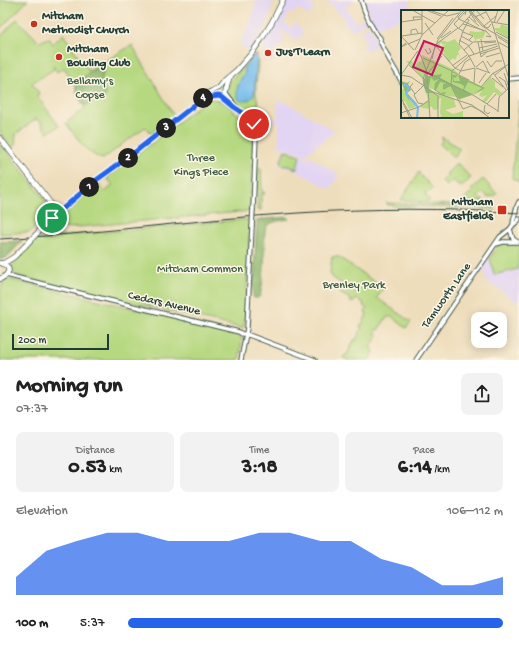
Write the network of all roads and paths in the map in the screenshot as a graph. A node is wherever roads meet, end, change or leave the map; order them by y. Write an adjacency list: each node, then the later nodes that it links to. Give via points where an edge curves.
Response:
1 (283, 0): 3 (main road, via 256,47)
2 (361, 0): 6 (street, via 387,57)
3 (232, 74): 7 (main road); 8 (main road)
4 (519, 78): 5 (street)
5 (509, 79)
6 (401, 80)
7 (218, 89): 8 (main road, via 217,93); 8 (main road, via 222,88); 9 (main road)
8 (223, 94): 9 (main road); 22 (street, bridge, via 252,121 256,136)
9 (202, 99): 12 (main road, via 95,181)
10 (0, 138): 12 (main road)
11 (519, 202): 13 (street)
12 (58, 213): 19 (main road, bridge)
13 (515, 213): 14 (street); 15 (street)
14 (519, 219): 15 (street, Tamworth Lane)
15 (513, 225): 16 (street, Tamworth Lane)
16 (510, 229): 17 (street, via 513,239); 18 (street, Tamworth Lane)
17 (519, 242): 18 (street)
18 (495, 244): 25 (street, Tamworth Lane)
19 (4, 264): 20 (main road, via 9,270)
20 (6, 275): 21 (main road); 22 (street, Cedars Avenue)
21 (0, 279)
22 (246, 334): 23 (street); 24 (street, Cedars Avenue)
23 (241, 360)
24 (315, 360)
25 (416, 360)

